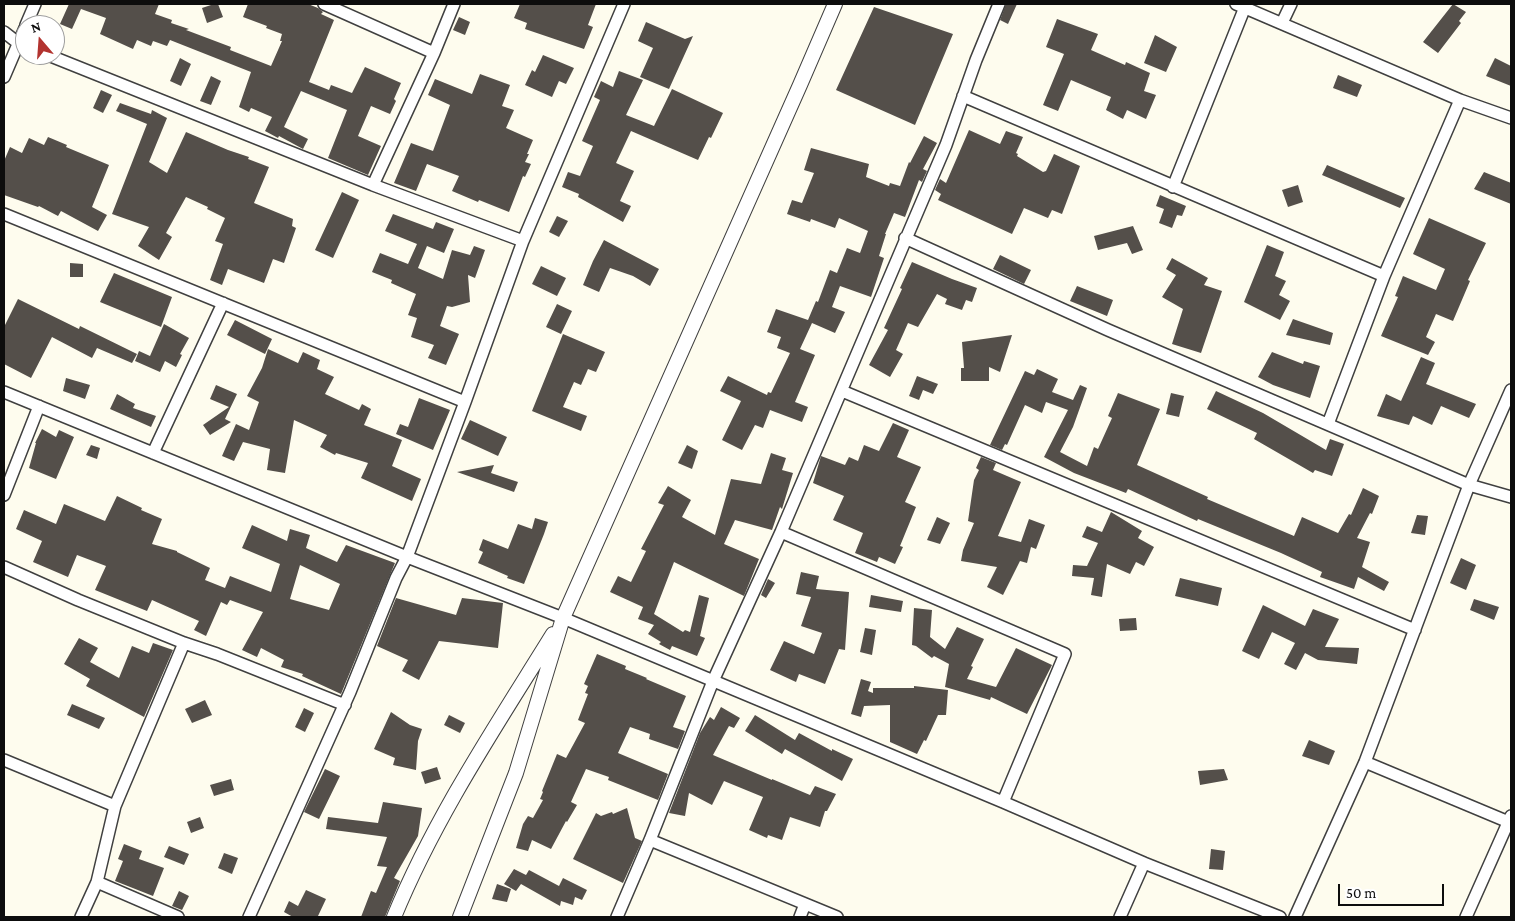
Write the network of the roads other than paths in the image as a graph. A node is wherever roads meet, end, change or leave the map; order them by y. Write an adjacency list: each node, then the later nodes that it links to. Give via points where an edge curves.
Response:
1 (324, 4): 11 (street)
2 (454, 4): 11 (street)
3 (624, 4): 22 (street)
4 (835, 4): 38 (street)
5 (999, 4): 15 (street)
6 (1291, 4): 8 (street)
7 (1240, 6): 8 (street); 19 (street)
8 (1282, 23): 16 (street)
9 (4, 32): 10 (street)
10 (15, 40)
11 (434, 53): 18 (street)
12 (15, 56): 14 (street)
13 (65, 62): 18 (street)
14 (4, 78)
15 (963, 96): 19 (street); 21 (street, via 946,145)
16 (1460, 100): 17 (street); 23 (street)
17 (1511, 118)
18 (373, 185): 22 (street)
19 (1173, 187): 23 (street)
20 (4, 214): 24 (street)
21 (905, 238): 26 (street); 30 (street, via 1108,330)
22 (523, 240): 28 (street)
23 (1384, 276): 30 (street)
24 (223, 302): 28 (street); 31 (street)
25 (1511, 390): 32 (street)
26 (842, 391): 35 (street); 39 (street)
27 (4, 392): 29 (street)
28 (466, 402): 36 (street)
29 (39, 406): 31 (street); 33 (street)
30 (1328, 424): 32 (street)
31 (153, 453): 36 (street)
32 (1469, 484): 34 (street); 39 (street)
33 (4, 495)
34 (1511, 497)
35 (781, 532): 41 (street); 45 (street, via 1065,654)
36 (407, 557): 38 (street); 42 (street)
37 (4, 567): 40 (street)
38 (563, 618): 41 (street); 55 (street, via 464,776 409,881); 56 (street, via 516,773)
39 (1415, 630): 44 (street)
40 (184, 643): 42 (street); 46 (street)
41 (713, 681): 45 (street); 48 (street)
42 (345, 705): 54 (street)
43 (4, 760): 46 (street)
44 (1365, 762): 47 (street); 62 (street)
45 (1003, 802): 49 (street)
46 (115, 806): 50 (street)
47 (1510, 820): 63 (street)
48 (650, 840): 51 (street); 57 (street)
49 (1144, 863): 60 (street); 61 (street)
50 (97, 882): 52 (street); 53 (street)
51 (805, 904): 58 (street); 59 (street)
52 (81, 917)
53 (178, 917)
54 (249, 917)
55 (394, 917)
56 (460, 917)
57 (617, 917)
58 (800, 917)
59 (837, 917)
60 (1120, 917)
61 (1280, 917)
62 (1295, 917)
63 (1466, 917)

